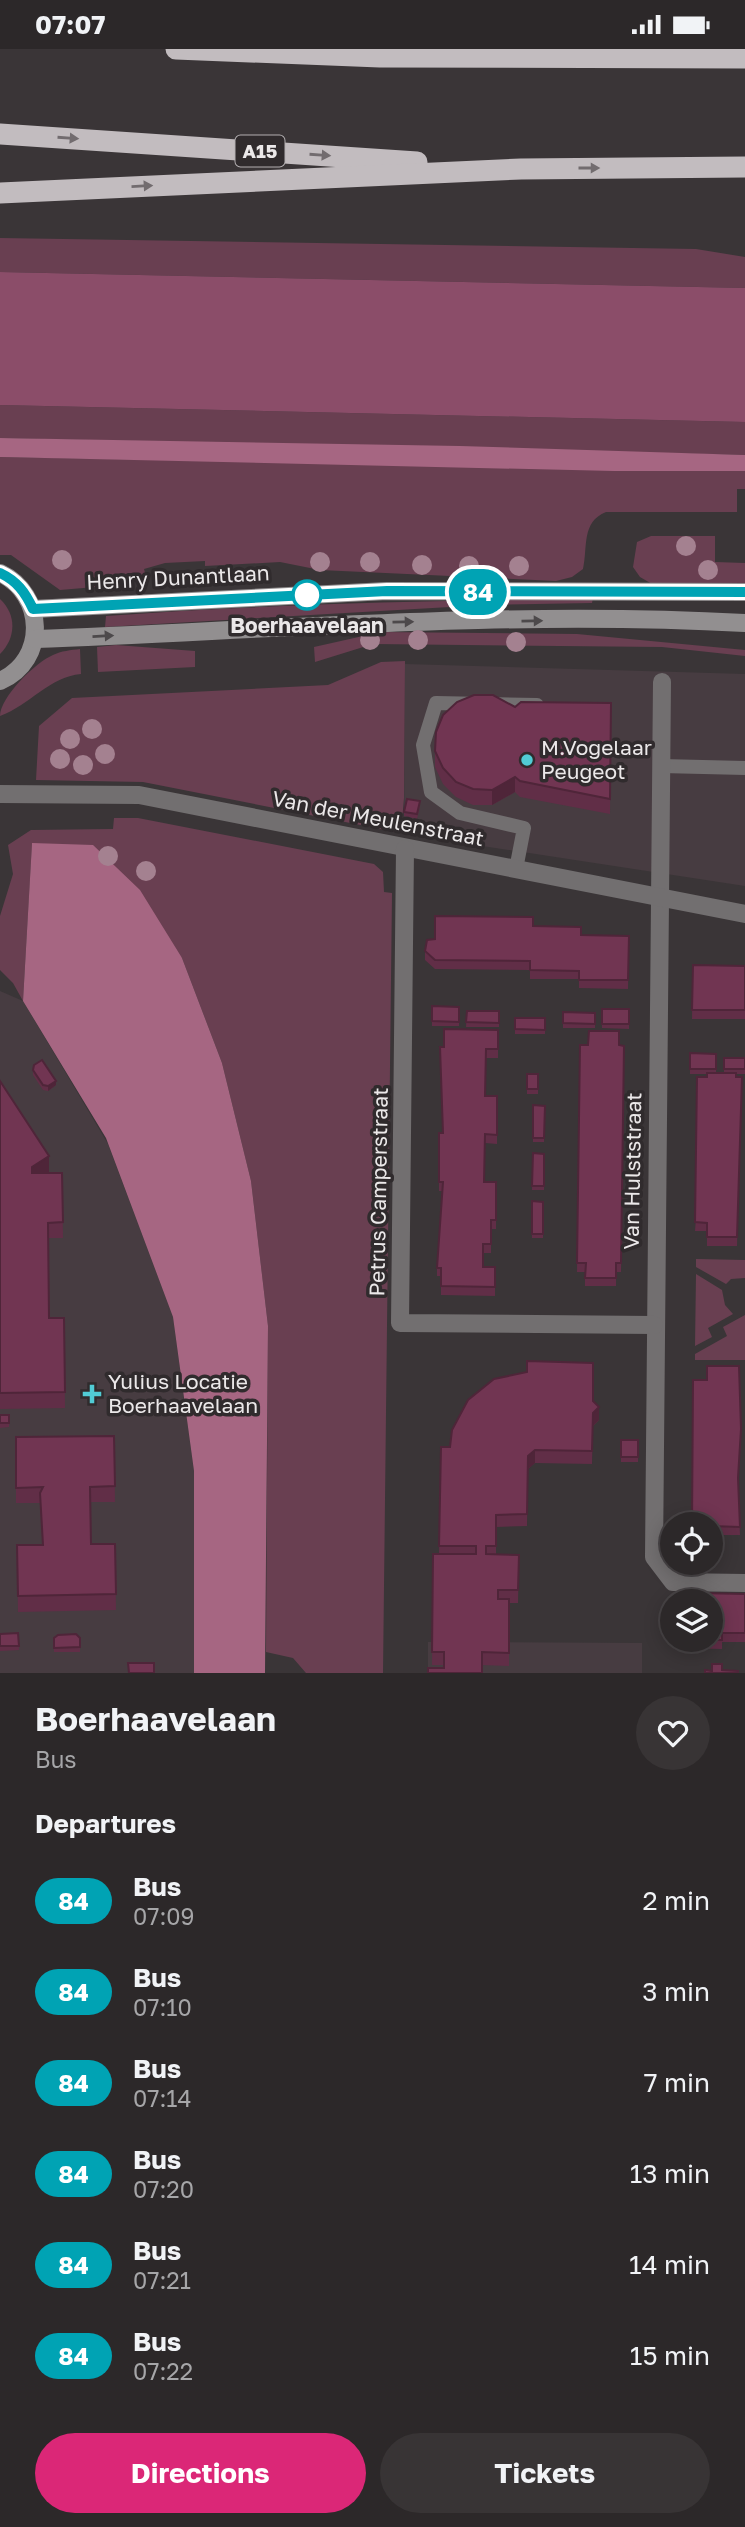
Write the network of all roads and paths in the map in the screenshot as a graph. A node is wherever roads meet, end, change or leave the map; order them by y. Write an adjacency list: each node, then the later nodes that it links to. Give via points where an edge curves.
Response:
1 (176, 49): 2 (highway, via 380,57)
2 (745, 58)
3 (0, 134): 5 (highway, A15, one-way to 5)
4 (745, 167): 5 (highway, A15, one-way to 4)
5 (521, 169): 6 (highway, one-way to 5)
6 (0, 193)
7 (0, 573): 9 (main road, via 25,592)
8 (745, 592): 9 (main road, Henry Dunantlaan, via 387,591)
9 (33, 609): 11 (main road)
10 (745, 623): 11 (main road, one-way to 10, via 322,624)
11 (35, 639): 12 (main road, via 20,668)
12 (0, 681)
13 (662, 681): 15 (street, Van Hulststraat)
14 (553, 705): 19 (lane, via 436,703 423,745 430,792 460,813 524,828)
15 (661, 766): 16 (lane); 20 (street, Van Hulststraat)
16 (745, 768)
17 (0, 794): 18 (street, Van der Meulenstraat, via 139,795)
18 (405, 849): 19 (street, Van der Meulenstraat); 22 (street, Petrus Camperstraat, via 400,1322)
19 (516, 869): 20 (street, Van der Meulenstraat)
20 (660, 898): 21 (street, Van der Meulenstraat); 22 (street, Van Hulststraat)
21 (745, 914)
22 (654, 1325): 23 (street, Van Hulststraat, via 654,1557 673,1582)
23 (745, 1583)

